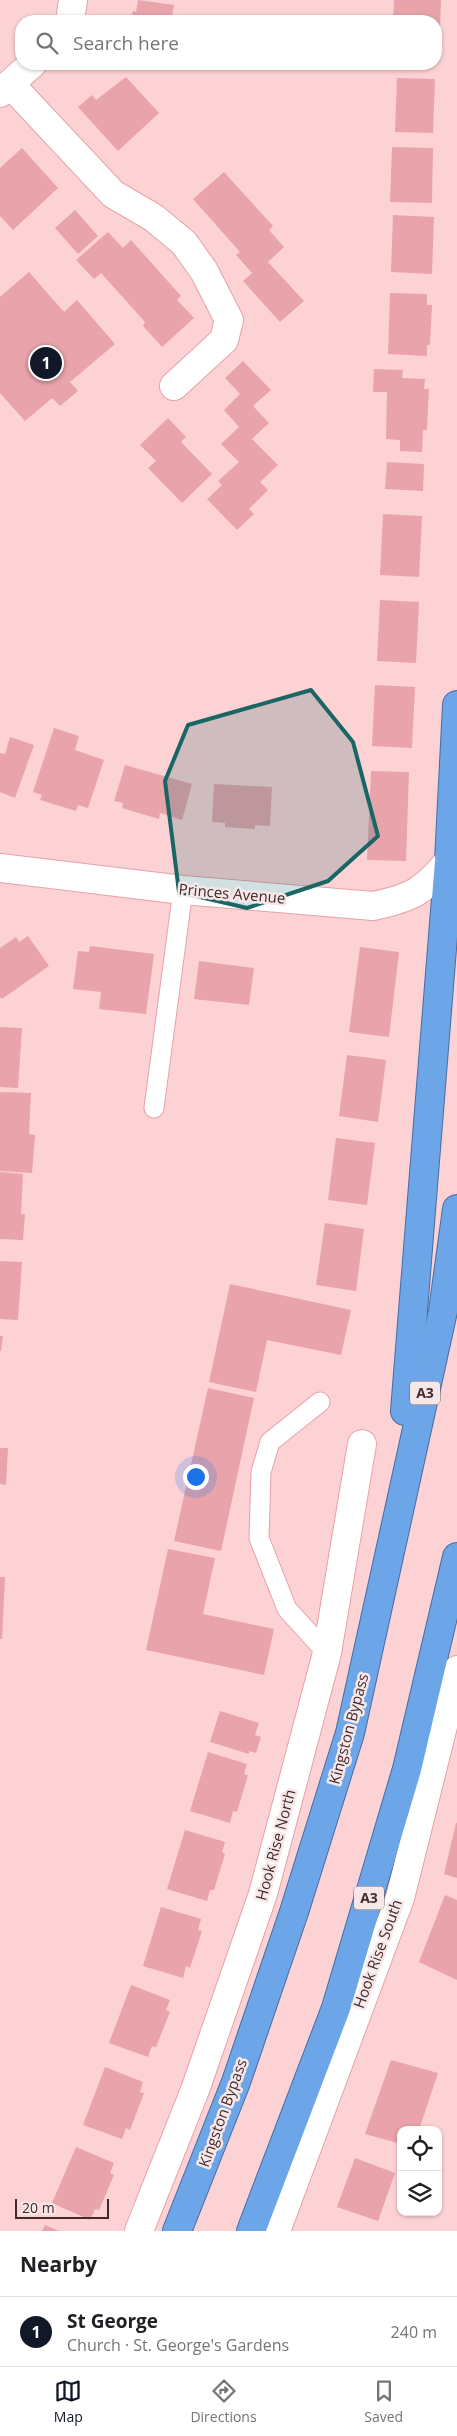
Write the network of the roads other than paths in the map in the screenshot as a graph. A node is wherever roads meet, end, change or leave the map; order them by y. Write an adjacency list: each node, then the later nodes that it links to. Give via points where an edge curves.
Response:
1 (73, 0): 2 (street)
2 (71, 15)
3 (25, 70): 4 (street)
4 (5, 88): 5 (street, via 113,194 154,218 184,243 204,271 229,320 224,340)
5 (174, 386)
6 (457, 705): 7 (highway)
7 (449, 861): 9 (street, Princes Avenue, via 430,884 403,899 373,906); 15 (highway, via 410,1371)
8 (0, 868): 9 (street, Princes Avenue)
9 (182, 890): 10 (lane)
10 (154, 1108)
11 (457, 1209): 15 (highway, Kingston Bypass / A3, via 443,1311)
12 (320, 1402): 16 (lane, via 270,1442 261,1472 259,1538 287,1609)
13 (362, 1444): 16 (street, Hook Rise North)
14 (457, 1556): 20 (highway, A3, via 407,1768 336,2008)
15 (386, 1576): 19 (highway, Kingston Bypass / A3, via 350,1733 294,1912 236,2082)
16 (327, 1653): 18 (street, Hook Rise North, via 263,1894 195,2090)
17 (457, 1670): 21 (street, Hook Rise South, via 400,1898)
18 (139, 2231)
19 (177, 2231)
20 (251, 2231)
21 (276, 2231)

